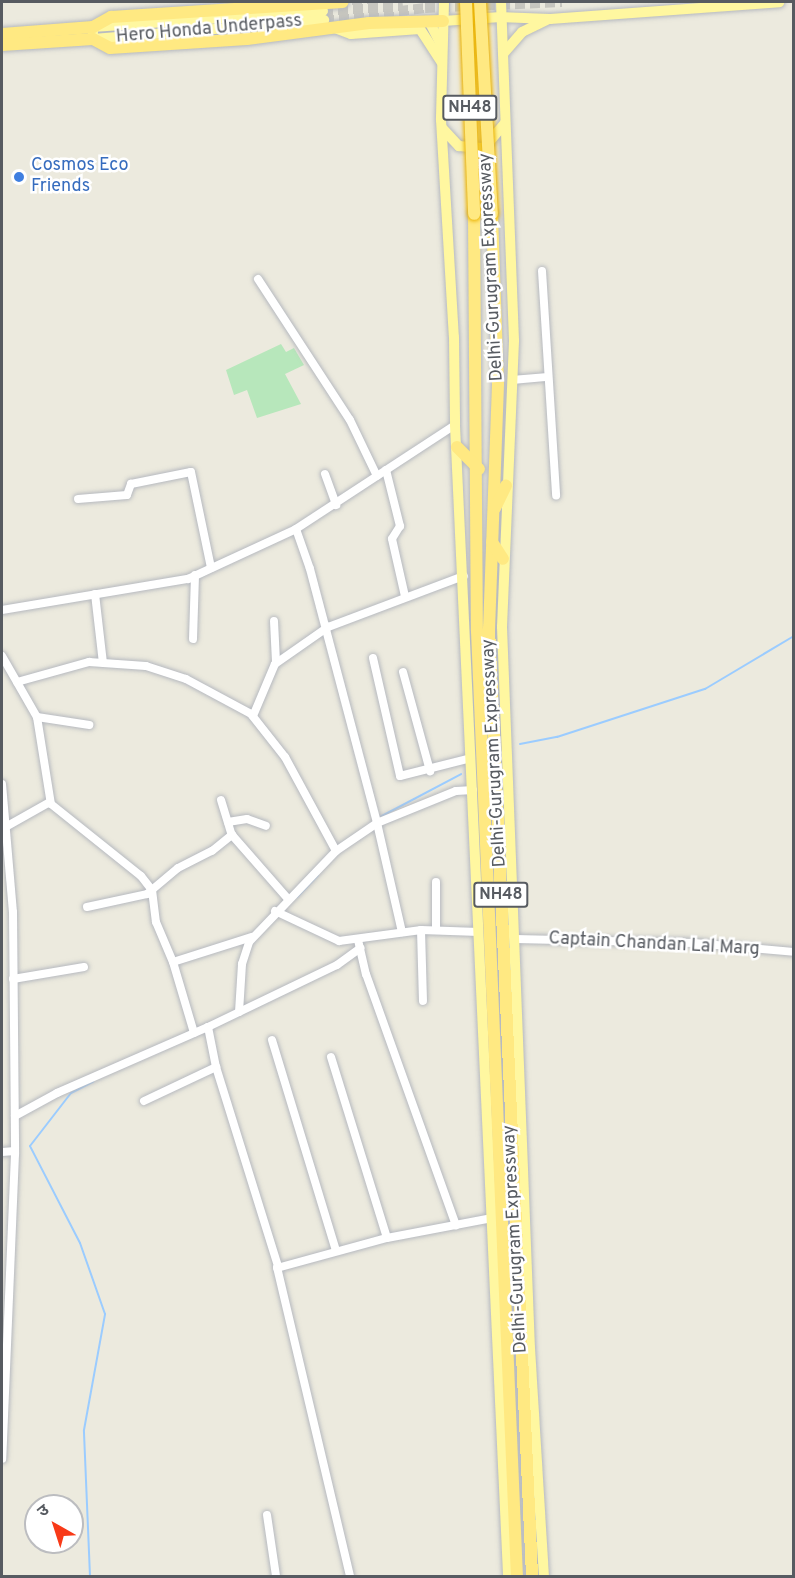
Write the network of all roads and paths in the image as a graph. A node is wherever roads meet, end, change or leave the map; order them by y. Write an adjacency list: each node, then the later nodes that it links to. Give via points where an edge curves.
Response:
1 (343, 2): 7 (highway)
2 (444, 2): 13 (main road)
3 (466, 2): 29 (highway, Delhi-Gurugram Expressway / NH48, bridge)
4 (480, 2): 37 (highway, Delhi-Gurugram Expressway / NH48, bridge, via 498,384)
5 (501, 2): 10 (main road)
6 (779, 2): 11 (main road)
7 (255, 5): 8 (highway)
8 (187, 7): 15 (highway, via 111,17)
9 (324, 15): 15 (main road, Hero Honda Underpass)
10 (501, 17): 11 (main road); 13 (main road); 19 (main road)
11 (550, 19): 19 (main road, via 522,32)
12 (429, 21): 13 (highway); 14 (highway); 18 (main road)
13 (443, 21): 18 (main road)
14 (335, 28): 15 (highway, via 247,39 110,48); 20 (main road, via 345,34 420,29)
15 (93, 33): 16 (highway); 17 (highway)
16 (2, 34)
17 (2, 45)
18 (442, 46): 20 (main road)
19 (503, 54): 21 (main road)
20 (443, 66): 22 (main road)
21 (505, 123): 22 (main road, via 484,148 453,143); 26 (main road, via 514,341)
22 (442, 127): 27 (main road)
23 (543, 271): 25 (street)
24 (258, 279): 32 (street, via 350,420)
25 (548, 377): 26 (street); 34 (street)
26 (512, 380): 33 (main road)
27 (455, 425): 28 (main road); 30 (street)
28 (457, 447): 29 (highway); 43 (main road)
29 (479, 469): 65 (highway, Delhi-Gurugram Expressway / NH48, via 475,520)
30 (386, 470): 32 (street); 45 (street, via 400,526 392,539)
31 (325, 474): 36 (street)
32 (377, 476): 36 (street)
33 (506, 485): 37 (highway); 40 (main road)
34 (556, 496)
35 (78, 499): 41 (street, via 128,495 131,484 191,472)
36 (336, 505): 38 (street)
37 (493, 512): 39 (highway, Delhi-Gurugram Expressway / NH48)
38 (296, 529): 41 (street); 48 (street, via 310,569)
39 (492, 542): 40 (highway); 110 (highway, Delhi-Gurugram Expressway / NH48, via 489,640)
40 (503, 559): 82 (main road)
41 (211, 568): 42 (street)
42 (195, 575): 44 (street, via 166,584); 49 (street)
43 (464, 576): 45 (street); 59 (main road)
44 (95, 594): 46 (street); 53 (street)
45 (405, 596): 48 (street)
46 (2, 610)
47 (274, 621): 52 (street)
48 (323, 631): 52 (street); 67 (street)
49 (193, 639)
50 (2, 656): 55 (street)
51 (373, 658): 60 (street, via 399,775 404,778)
52 (276, 662): 56 (street)
53 (103, 663): 55 (street, via 89,662); 56 (street, via 146,666 172,673)
54 (403, 672): 60 (street)
55 (17, 682): 57 (street)
56 (253, 716): 71 (street, via 285,757)
57 (37, 717): 58 (street); 64 (street)
58 (89, 725)
59 (471, 758): 60 (street); 62 (main road)
60 (430, 771)
61 (2, 784): 69 (street)
62 (472, 790): 65 (main road); 67 (street, via 456,791)
63 (221, 800): 66 (street)
64 (50, 802): 69 (street); 73 (street, via 141,876)
65 (479, 809): 80 (main road); 109 (highway, Delhi-Gurugram Expressway / NH48)
66 (228, 822): 68 (street, via 247,819); 70 (street)
67 (377, 823): 71 (street); 79 (street)
68 (266, 826)
69 (4, 828): 87 (street)
70 (232, 835): 73 (street, via 212,851 178,868); 74 (street)
71 (336, 851): 74 (street)
72 (436, 882): 78 (street)
73 (152, 890): 75 (street); 85 (street, via 156,922)
74 (289, 900): 76 (street)
75 (87, 907)
76 (276, 911): 81 (street); 83 (street, via 335,940)
77 (421, 930): 78 (street); 79 (street); 88 (street)
78 (436, 930): 80 (street)
79 (402, 932): 83 (street)
80 (479, 932): 99 (main road)
81 (252, 937): 85 (street); 89 (street, via 242,964)
82 (514, 939): 84 (street, Captain Chandan Lal Marg, via 694,943); 111 (main road)
83 (359, 944): 89 (street, via 338,965); 100 (street)
84 (794, 952)
85 (173, 962): 91 (street)
86 (84, 967): 87 (street)
87 (13, 979): 96 (street)
88 (423, 1001)
89 (239, 1012): 90 (street)
90 (208, 1027): 91 (street); 94 (street)
91 (194, 1033): 96 (street, via 57,1093)
92 (272, 1040): 102 (street)
93 (331, 1057): 101 (street)
94 (216, 1067): 95 (street); 103 (street)
95 (144, 1101)
96 (15, 1116): 97 (street)
97 (15, 1151): 98 (street); 104 (street)
98 (2, 1152)
99 (492, 1218): 100 (street); 108 (main road)
100 (456, 1225): 101 (street)
101 (387, 1238): 102 (street)
102 (336, 1251): 103 (street)
103 (278, 1266): 107 (street)
104 (2, 1459)
105 (267, 1515): 106 (street)
106 (276, 1576)
107 (350, 1576)
108 (508, 1576)
109 (517, 1576)
110 (532, 1576)
111 (544, 1576)

